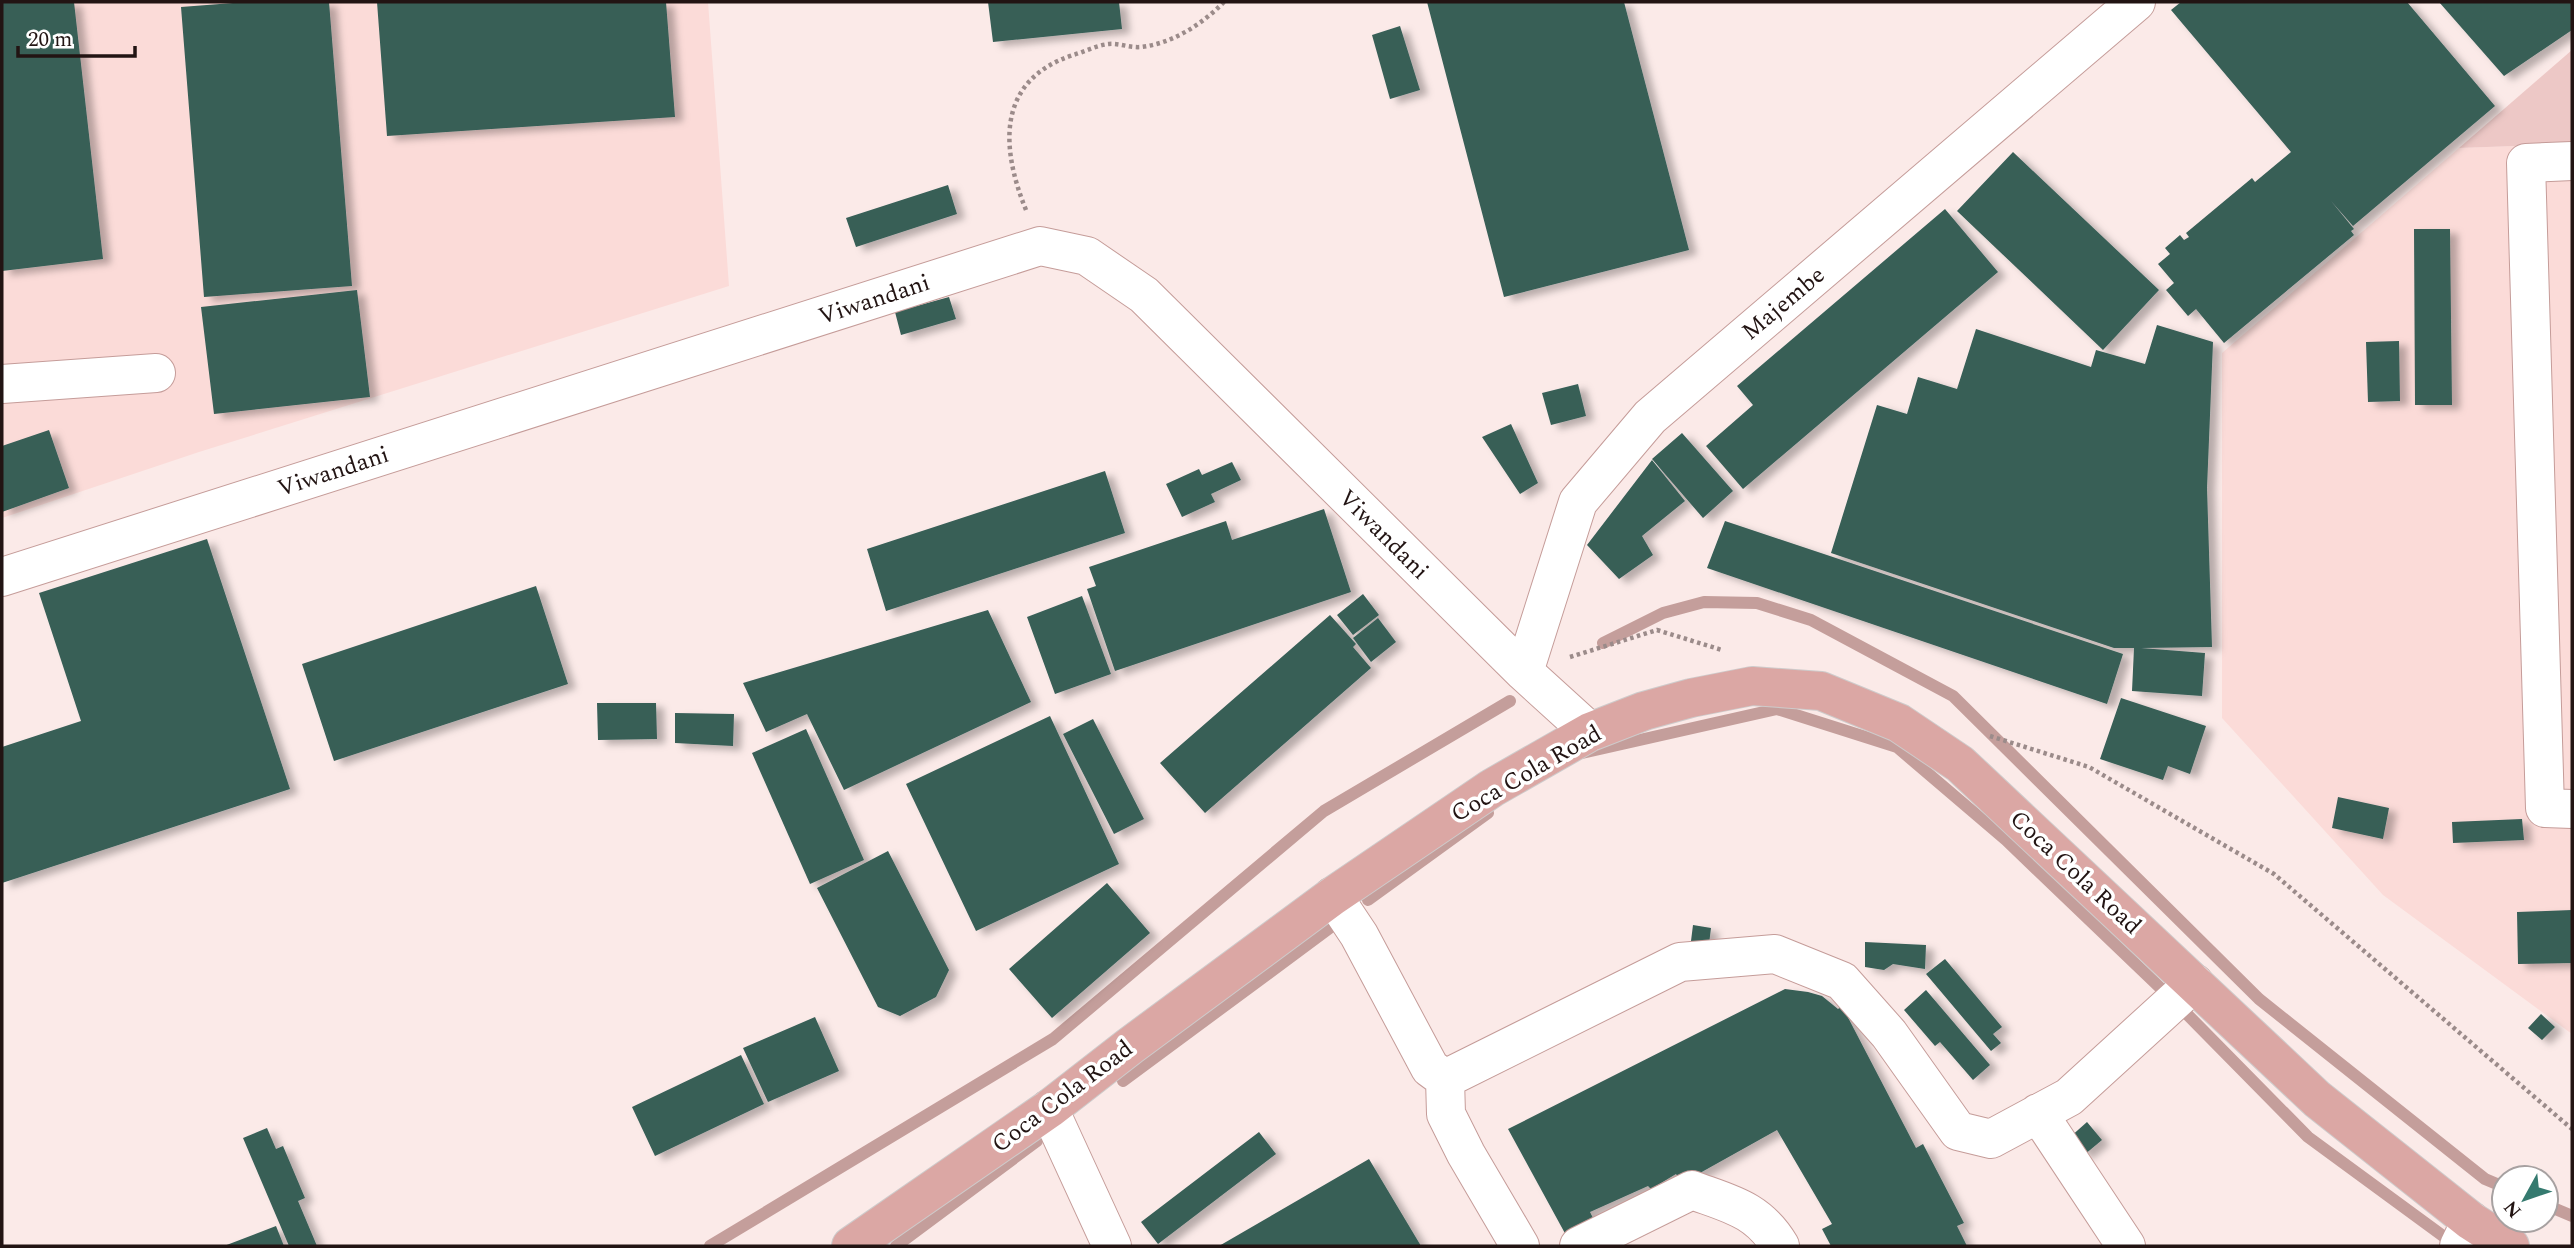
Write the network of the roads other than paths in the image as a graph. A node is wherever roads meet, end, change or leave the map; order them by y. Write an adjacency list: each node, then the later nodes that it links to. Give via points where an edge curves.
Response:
1 (2136, 2): 6 (street, Majembe, via 1650,417 1578,502)
2 (2572, 161): 8 (street, via 2526,163 2545,808)
3 (156, 373): 4 (street)
4 (2, 384)
5 (2, 578): 6 (street, Viwandani, via 1041,246 1087,256 1144,295)
6 (1524, 672): 7 (street, Viwandani)
7 (1590, 732): 9 (main road, Coca Cola Road, via 1492,788); 10 (main road, Coca Cola Road, via 1644,711 1752,686 1821,691 1899,723 1960,764)
8 (2572, 809)
9 (1333, 896): 11 (street, via 1430,1068); 12 (main road, Coca Cola Road)
10 (2194, 983): 13 (street, via 2069,1097); 15 (main road, Coca Cola Road)
11 (1445, 1079): 13 (street, via 1680,962 1775,954 1842,981 1889,1034 1958,1131 1991,1139); 18 (street, via 1446,1114)
12 (1049, 1109): 16 (main road, Coca Cola Road); 17 (street)
13 (2038, 1113): 21 (street)
14 (1634, 1234): 19 (street); 20 (street, via 1692,1191 1745,1209)
15 (2465, 1234): 22 (main road, Coca Cola Road)
16 (851, 1246)
17 (1112, 1246)
18 (1520, 1246)
19 (1579, 1246)
20 (1780, 1246)
21 (2126, 1246)
22 (2510, 1246)

